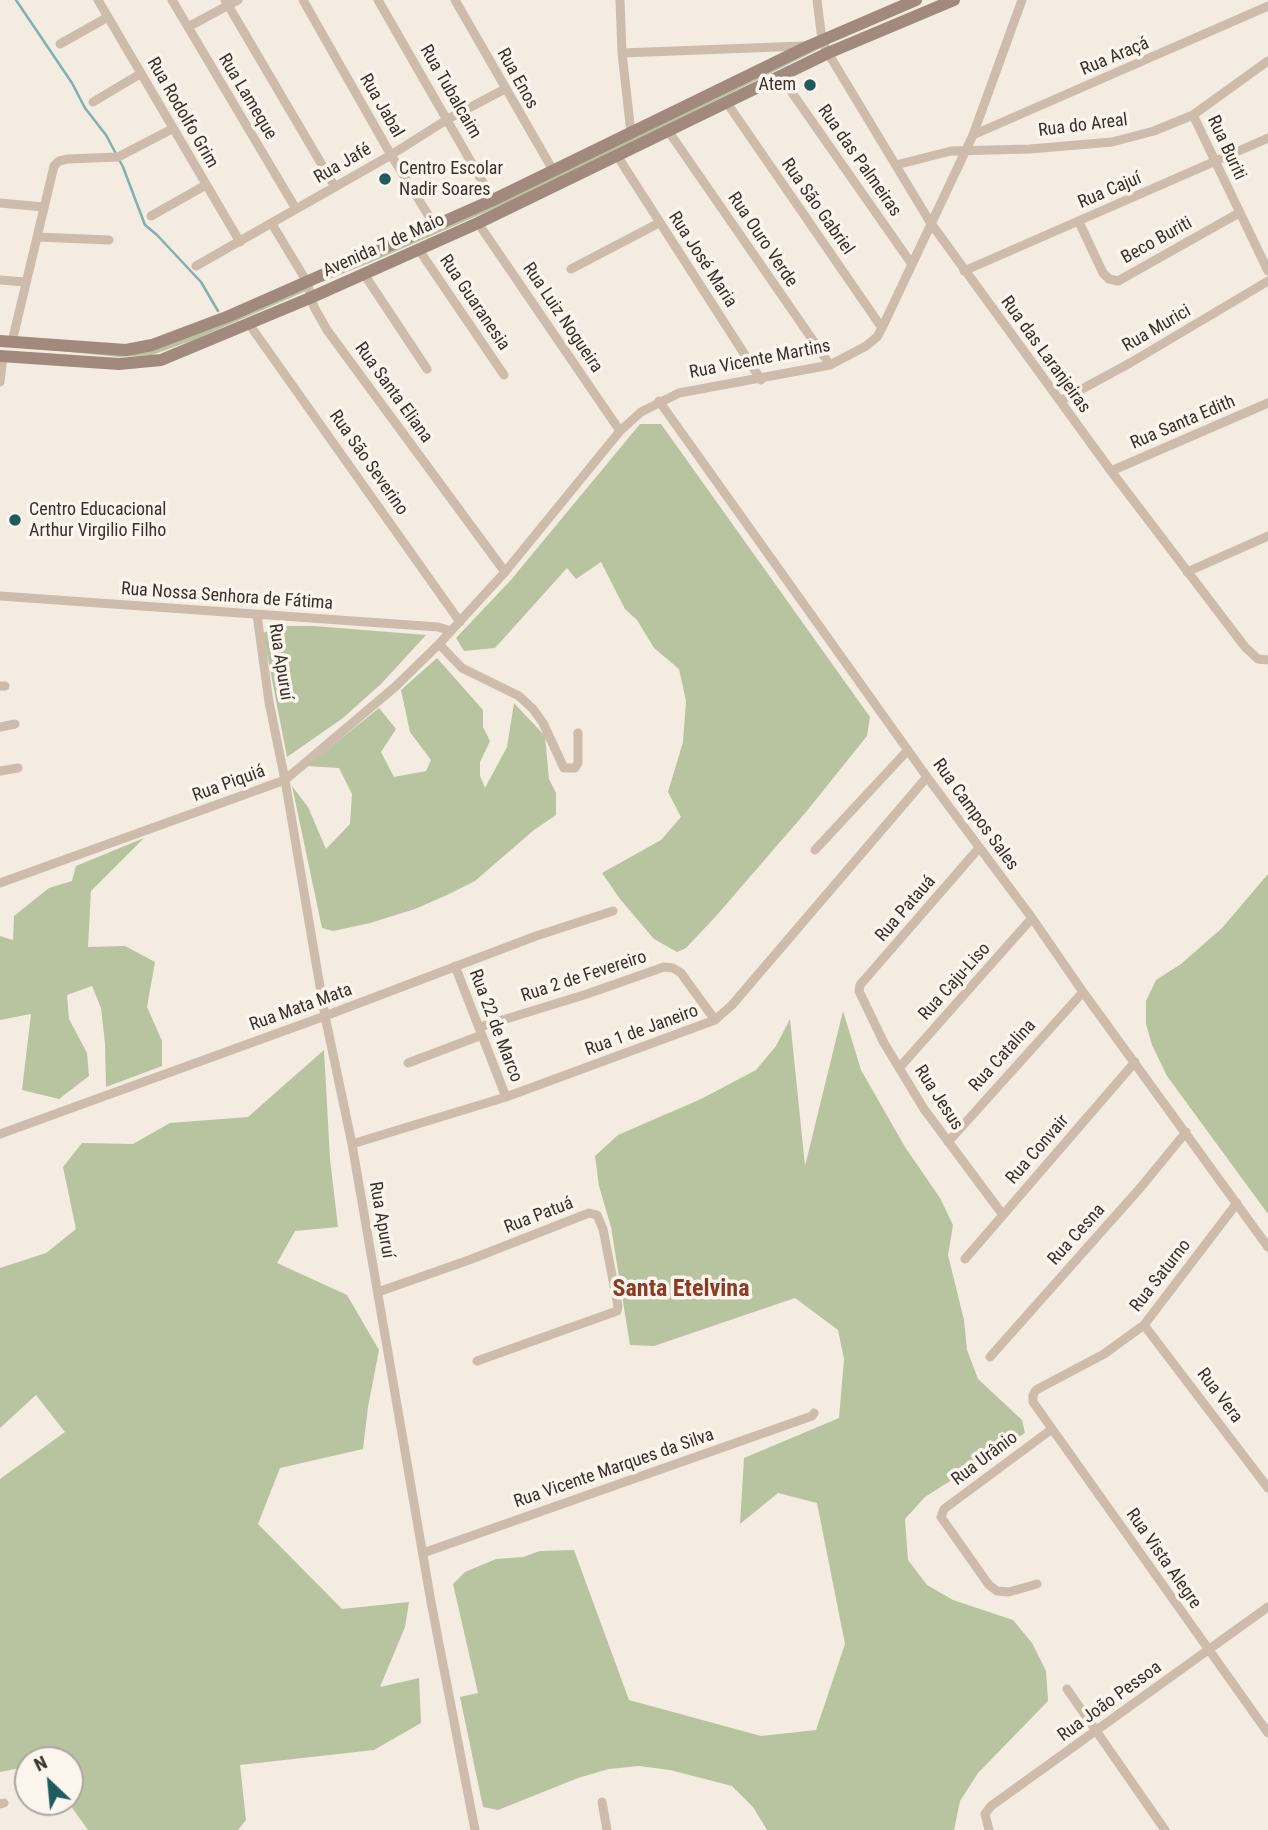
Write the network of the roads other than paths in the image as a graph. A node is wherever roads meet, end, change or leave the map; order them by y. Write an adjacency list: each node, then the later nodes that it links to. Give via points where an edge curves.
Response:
1 (98, 0): 14 (street, Rua Rodolfo Grim)
2 (172, 0): 15 (street, Rua Lameque)
3 (238, 0): 12 (street)
4 (303, 0): 35 (street, Rua Jabal)
5 (378, 0): 28 (street, Rua Tubalcaim)
6 (455, 0): 24 (street, Rua Enos)
7 (620, 0): 19 (street)
8 (817, 0): 16 (street)
9 (916, 0): 16 (main road, Avenida 7 de Maio)
10 (954, 0): 20 (main road, Avenida 7 de Maio)
11 (1022, 0): 32 (street, Rua Vicente Martins)
12 (227, 3): 15 (street); 41 (street)
13 (1268, 6): 32 (street, Rua Araçá)
14 (108, 17): 17 (street); 22 (street, Rua Rodolfo Grim)
15 (188, 27): 45 (street, Rua Lameque)
16 (821, 40): 18 (main road, Avenida 7 de Maio); 20 (street, Rua das Laranjeiras)
17 (60, 44)
18 (809, 46): 19 (street); 30 (main road, Avenida 7 de Maio)
19 (622, 53): 30 (street)
20 (828, 53): 23 (main road, Avenida 7 de Maio); 38 (street, Rua das Laranjeiras)
21 (1268, 61): 27 (street, Rua do Areal)
22 (140, 74): 25 (street); 29 (street, Rua Rodolfo Grim)
23 (781, 76): 26 (main road, Avenida 7 de Maio); 58 (street, Rua das Palmeiras)
24 (505, 89): 28 (street, Rua Jafé); 39 (street, Rua Enos)
25 (93, 102)
26 (727, 103): 31 (main road, Avenida 7 de Maio); 70 (street, Rua São Gabriel)
27 (1193, 115): 34 (street, Rua do Areal, via 1112,142); 37 (street, Rua Buriti)
28 (448, 120): 35 (street, Rua Jafé); 42 (street, Rua Tubalcaim)
29 (173, 129): 40 (street, Rua Rodolfo Grim); 44 (street, via 118,157 59,161 51,171)
30 (631, 132): 39 (main road, Avenida 7 de Maio)
31 (669, 132): 36 (main road, Avenida 7 de Maio); 73 (street, Rua Ouro Verde)
32 (973, 135): 34 (street, Rua Vicente Martins)
33 (1268, 138): 37 (street, Rua Cajuí)
34 (965, 150): 38 (street); 48 (street, Rua Vicente Martins)
35 (391, 155): 41 (street, Rua Jafé); 53 (street, Rua Jabal)
36 (618, 157): 50 (main road, Avenida 7 de Maio); 51 (street, Rua José Maria)
37 (1216, 163): 46 (street, Rua Buriti); 49 (street, Rua Cajuí)
38 (896, 165): 48 (street, Rua das Laranjeiras)
39 (554, 172): 42 (main road, Avenida 7 de Maio)
40 (206, 185): 47 (street); 56 (street, Rua Rodolfo Grim)
41 (335, 187): 45 (street, Rua Jafé)
42 (494, 200): 53 (main road, Avenida 7 de Maio)
43 (0, 203): 44 (street)
44 (43, 207): 54 (street)
45 (296, 209): 52 (street, Rua Jafé)
46 (1239, 213): 49 (street, Beco Buriti, via 1118,281 1103,273); 62 (street, Rua Buriti)
47 (151, 216)
48 (930, 222): 58 (street, Rua Vicente Martins); 61 (street, Rua das Laranjeiras)
49 (1079, 222): 61 (street, Rua Cajuí)
50 (478, 223): 57 (main road, Avenida 7 de Maio); 81 (street, Rua Luiz Nogueira)
51 (659, 223): 60 (street); 76 (street, Rua José Maria)
52 (272, 224): 56 (street, Rua Jafé); 67 (street, Rua Santa Eliana)
53 (435, 226): 67 (main road, Avenida 7 de Maio)
54 (37, 237): 55 (street); 66 (street)
55 (109, 240)
56 (240, 242): 59 (street, Rua Jafé)
57 (419, 250): 63 (main road, Avenida 7 de Maio); 75 (street, Rua Guaranesia)
58 (911, 264): 70 (street, Rua Vicente Martins)
59 (197, 266)
60 (570, 269)
61 (964, 271): 79 (street, Rua das Laranjeiras)
62 (1268, 271)
63 (364, 274): 68 (main road, Avenida 7 de Maio); 74 (street)
64 (0, 280): 66 (street)
65 (1268, 281): 79 (street, Rua Murici)
66 (25, 282): 71 (street)
67 (307, 282): 68 (street, Rua Santa Eliana); 71 (main road, Avenida 7 de Maio, via 141,349)
68 (310, 298): 69 (main road, Avenida 7 de Maio); 84 (street, Rua Santa Eliana, via 327,330)
69 (249, 324): 72 (main road, Avenida 7 de Maio, via 144,363); 88 (street, Rua São Severino)
70 (882, 328): 73 (street, Rua Vicente Martins, via 866,346)
71 (6, 342)
72 (2, 356): 77 (street)
73 (830, 365): 76 (street, Rua Vicente Martins)
74 (426, 369)
75 (504, 375)
76 (761, 380): 78 (street, Rua Vicente Martins, via 690,390)
77 (0, 382)
78 (659, 401): 81 (street, Rua Vicente Martins); 95 (street, Rua Campos Sales)
79 (1060, 401): 82 (street, Rua das Laranjeiras)
80 (1268, 403): 82 (street, Rua Santa Edith)
81 (620, 431): 84 (street, Rua Vicente Martins)
82 (1111, 471): 85 (street, Rua das Laranjeiras)
83 (1268, 536): 85 (street)
84 (505, 572): 88 (street, Rua Vicente Martins)
85 (1187, 572): 91 (street, Rua das Laranjeiras, via 1245,647)
86 (0, 596): 87 (street, Rua Nossa Senhora de Fátima)
87 (257, 615): 89 (street, Rua Nossa Senhora de Fátima); 99 (street, Rua Apuruí)
88 (460, 621): 89 (street, Rua Piquiá)
89 (451, 631): 90 (street, Rua Piquiá)
90 (439, 644): 94 (street, via 462,668 519,696 543,723 564,768 575,768 578,763); 99 (street, Rua Piquiá)
91 (1263, 660)
92 (15, 724): 93 (street)
93 (0, 727)
94 (578, 733)
95 (908, 750): 98 (street, Rua Campos Sales); 101 (street)
96 (18, 768): 97 (street)
97 (0, 771)
98 (928, 777): 100 (street, Rua Campos Sales); 109 (street, Rua 1 de Janeiro)
99 (285, 780): 102 (street, Rua Piquiá); 108 (street, Rua Apuruí)
100 (979, 848): 104 (street, Rua Campos Sales); 106 (street, Rua Patauá)
101 (815, 849)
102 (0, 883)
103 (613, 911): 105 (street, Rua Mata Mata)
104 (1032, 918): 107 (street, Rua Campos Sales); 113 (street, Rua Caju-Liso)
105 (456, 966): 108 (street, Rua Mata Mata); 110 (street, Rua 22 de Marco)
106 (859, 990): 113 (street, Rua Jesus)
107 (1083, 992): 111 (street, Rua Campos Sales); 117 (street, Rua Catalina)
108 (325, 1016): 116 (street, Rua Mata Mata); 118 (street, Rua Apuruí)
109 (715, 1020): 110 (street, Rua 2 de Fevereiro, via 681,973 664,967); 114 (street, Rua 1 de Janeiro)
110 (481, 1031): 112 (street, Rua 2 de Fevereiro); 114 (street, Rua 22 de Marco)
111 (1135, 1062): 115 (street, Rua Campos Sales); 120 (street, Rua Convair)
112 (408, 1063)
113 (900, 1067): 117 (street, Rua Jesus)
114 (506, 1097): 118 (street, Rua 1 de Janeiro)
115 (1186, 1132): 119 (street, Rua Campos Sales); 125 (street, Rua Cesna)
116 (0, 1134)
117 (948, 1142): 120 (street, Rua Jesus)
118 (352, 1144): 123 (street, Rua Apuruí)
119 (1237, 1203): 121 (street, Rua Campos Sales); 124 (street, Rua Saturno)
120 (1003, 1215): 122 (street, Rua Convair)
121 (1268, 1247)
122 (965, 1259)
123 (378, 1292): 126 (street, Rua Patuá, via 589,1213 597,1215 617,1311); 131 (street, Rua Apuruí)
124 (1144, 1325): 127 (street, Rua Saturno, via 1104,1354 1036,1390); 130 (street, Rua Vera)
125 (990, 1357)
126 (477, 1361)
127 (1033, 1402): 129 (street, Rua Vista Alegre)
128 (814, 1413): 131 (street, Rua Vicente Marques da Silva)
129 (1052, 1429): 132 (street, Rua Urânio, via 944,1509 940,1517 997,1591); 134 (street, Rua Vista Alegre)
130 (1268, 1488)
131 (423, 1553): 139 (street, Rua Apuruí)
132 (1037, 1584)
133 (1268, 1607): 134 (street, Rua João Pessoa)
134 (1209, 1650): 136 (street, Rua João Pessoa); 137 (street, Rua Vista Alegre)
135 (1067, 1689): 136 (street)
136 (1096, 1732): 141 (street, Rua João Pessoa, via 991,1805 985,1814); 142 (street)
137 (1268, 1732)
138 (602, 1802): 140 (street)
139 (475, 1830)
140 (607, 1830)
141 (989, 1830)
142 (1165, 1830)

